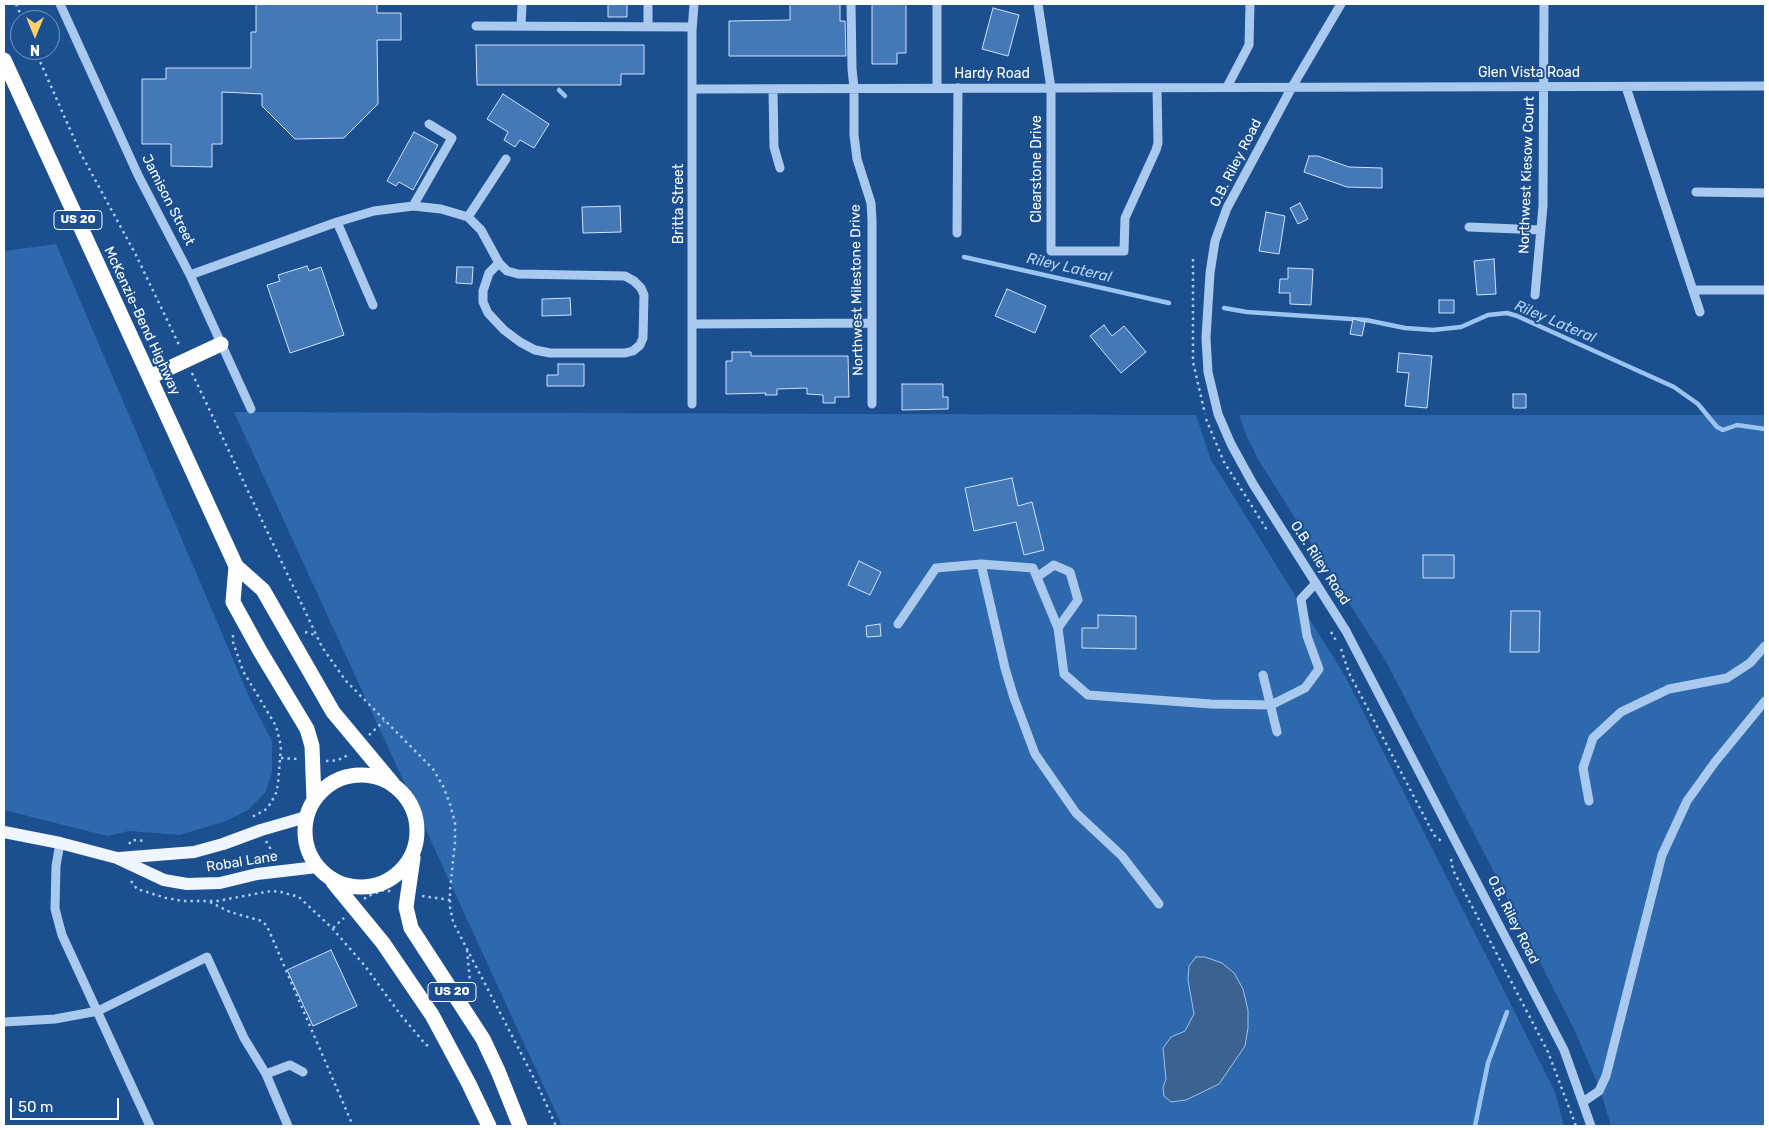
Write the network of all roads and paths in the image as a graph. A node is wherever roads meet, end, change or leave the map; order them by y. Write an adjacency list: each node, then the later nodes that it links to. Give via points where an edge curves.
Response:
1 (60, 4): 42 (street, Jamison Street, via 138,175)
2 (522, 4): 12 (street)
3 (648, 4): 13 (street)
4 (694, 4): 14 (street, Britta Street)
5 (851, 4): 22 (street, Northwest Milestone Drive)
6 (937, 4): 23 (street)
7 (1038, 4): 25 (street, Clearstone Drive)
8 (1250, 4): 18 (street, via 1249,45)
9 (1341, 4): 19 (street, O.B. Riley Road)
10 (1544, 4): 20 (street, Northwest Kiesow Court)
11 (476, 26): 12 (street)
12 (521, 26): 13 (street)
13 (648, 27): 14 (street)
14 (692, 27): 27 (street, Britta Street)
15 (4, 58): 52 (highway, McKenzie-Bend Highway / US 20)
16 (39, 60): 51 (path, via 80,152 136,255)
17 (1765, 86): 21 (street, Glen Vista Road)
18 (1227, 87): 19 (street, Hardy Road); 26 (street, Hardy Road)
19 (1292, 87): 20 (street, Glen Vista Road); 60 (street, O.B. Riley Road, via 1227,208 1210,272 1206,338 1210,380 1218,414 1231,444)
20 (1544, 87): 21 (street, Glen Vista Road); 38 (street, Northwest Kiesow Court)
21 (1626, 87): 47 (street)
22 (854, 88): 23 (street, Hardy Road); 28 (street, Hardy Road); 48 (street, Northwest Milestone Drive, via 857,158 871,203)
23 (937, 88): 24 (street, Hardy Road)
24 (958, 88): 25 (street, Hardy Road); 39 (street)
25 (1051, 88): 26 (street, Hardy Road); 26 (street, Clearstone Drive, via 1051,251 1124,251 1125,218 1158,143)
26 (1158, 88)
27 (693, 89): 28 (street, Hardy Road); 49 (street, Britta Street)
28 (773, 89): 31 (street, via 774,147)
29 (430, 124): 34 (street, via 452,138)
30 (506, 159): 35 (street)
31 (780, 168)
32 (1696, 192): 33 (street)
33 (1765, 193)
34 (413, 206): 35 (street, via 441,209); 36 (street, via 374,211)
35 (468, 217): 41 (street, via 481,230)
36 (337, 222): 42 (street); 46 (street)
37 (1469, 227): 38 (street)
38 (1542, 230): 45 (street, Northwest Kiesow Court)
39 (957, 233)
40 (1193, 259): 56 (path, via 1192,347 1202,405 1224,462)
41 (499, 262): 41 (street, via 507,271 518,274 625,276 634,280 644,295 640,345 633,352 625,353 550,353 520,342 504,330 482,302 489,273)
42 (190, 275): 50 (street, Jamison Street)
43 (1697, 290): 44 (street)
44 (1765, 290)
45 (1535, 295)
46 (373, 305)
47 (1700, 312)
48 (872, 323): 49 (street); 54 (street, Northwest Milestone Drive)
49 (693, 324): 53 (street, Britta Street)
50 (221, 344): 51 (highway); 55 (street, Jamison Street)
51 (186, 360): 52 (highway); 69 (path, via 319,641 337,670)
52 (150, 377): 58 (highway, McKenzie-Bend Highway / US 20)
53 (692, 404)
54 (872, 404)
55 (251, 409)
56 (1271, 536)
57 (981, 564): 59 (street, via 1033,568); 61 (street, via 936,568); 97 (street, via 1005,668 1036,754 1076,813 1122,856)
58 (236, 566): 71 (highway, McKenzie-Bend Highway / US 20, via 263,590 333,712); 73 (highway, McKenzie-Bend Highway / US 20, via 233,602 307,729)
59 (1037, 578): 62 (street); 62 (street, via 1054,565 1070,572 1078,600)
60 (1316, 582): 68 (street, via 1301,599 1307,636 1319,669 1305,688); 107 (street, O.B. Riley Road, via 1346,631 1485,896 1564,1050)
61 (898, 624)
62 (1058, 628): 68 (street, via 1064,674 1088,695)
63 (1331, 631): 85 (path, via 1349,673 1434,836)
64 (233, 642): 72 (path, via 243,671 276,726)
65 (1765, 646): 76 (street, via 1750,663 1726,678 1669,689 1621,712 1593,738 1583,768)
66 (1262, 675): 68 (street)
67 (1765, 701): 107 (street, via 1687,801 1662,855 1606,1076 1598,1091)
68 (1271, 705): 70 (street)
69 (384, 721): 71 (path); 95 (path, via 433,769 444,786 455,823)
70 (1277, 732)
71 (359, 744): 73 (path, via 344,758); 74 (highway, McKenzie-Bend Highway / US 20)
72 (281, 758): 73 (path); 77 (path, via 276,794 265,810)
73 (313, 760): 75 (highway, McKenzie-Bend Highway / US 20)
74 (393, 784): 75 (highway, via 359,775 341,778); 86 (highway, via 407,798 416,816 418,835)
75 (314, 800): 78 (highway)
76 (1589, 801)
77 (254, 816): 79 (path); 80 (path)
78 (306, 816): 80 (main road, Robal Lane); 89 (highway, via 304,834 308,852)
79 (247, 820)
80 (260, 830): 87 (main road, Robal Lane, via 194,852); 90 (path, via 270,848)
81 (4, 832): 83 (main road, Robal Lane)
82 (132, 840): 84 (path)
83 (60, 842): 87 (main road, Robal Lane); 102 (street, via 55,909 62,935)
84 (152, 842)
85 (1442, 842)
86 (413, 854): 91 (highway, via 402,870 387,882 368,888 348,886); 94 (highway, US 20)
87 (117, 858): 90 (main road, Robal Lane, via 164,880 187,884 220,883)
88 (1450, 858): 114 (path, via 1453,870 1548,1052)
89 (317, 867): 90 (main road, Robal Lane); 91 (highway)
90 (270, 872): 93 (path)
91 (330, 879): 98 (highway, US 20)
92 (137, 889): 96 (path, via 183,901)
93 (271, 891): 96 (path); 99 (path, via 299,898)
94 (407, 894): 95 (path); 98 (path, via 384,890 368,896); 112 (highway, US 20, via 410,928 483,1039)
95 (450, 900): 100 (path, via 454,922)
96 (209, 901): 110 (path, via 230,912 262,921 267,926)
97 (1159, 904)
98 (354, 908): 99 (path); 111 (highway, US 20, via 383,943 432,1015)
99 (332, 928): 104 (path)
100 (467, 948): 101 (path); 113 (path)
101 (471, 996)
102 (98, 1011): 103 (street, via 55,1019); 106 (street, via 208,958 244,1038); 108 (street)
103 (4, 1022)
104 (426, 1045)
105 (303, 1072): 106 (street, via 290,1065)
106 (266, 1074): 109 (street)
107 (1584, 1102): 115 (street, O.B. Riley Road)
108 (150, 1126)
109 (288, 1126)
110 (353, 1126)
111 (489, 1126)
112 (520, 1126)
113 (556, 1126)
114 (1576, 1126)
115 (1591, 1126)

